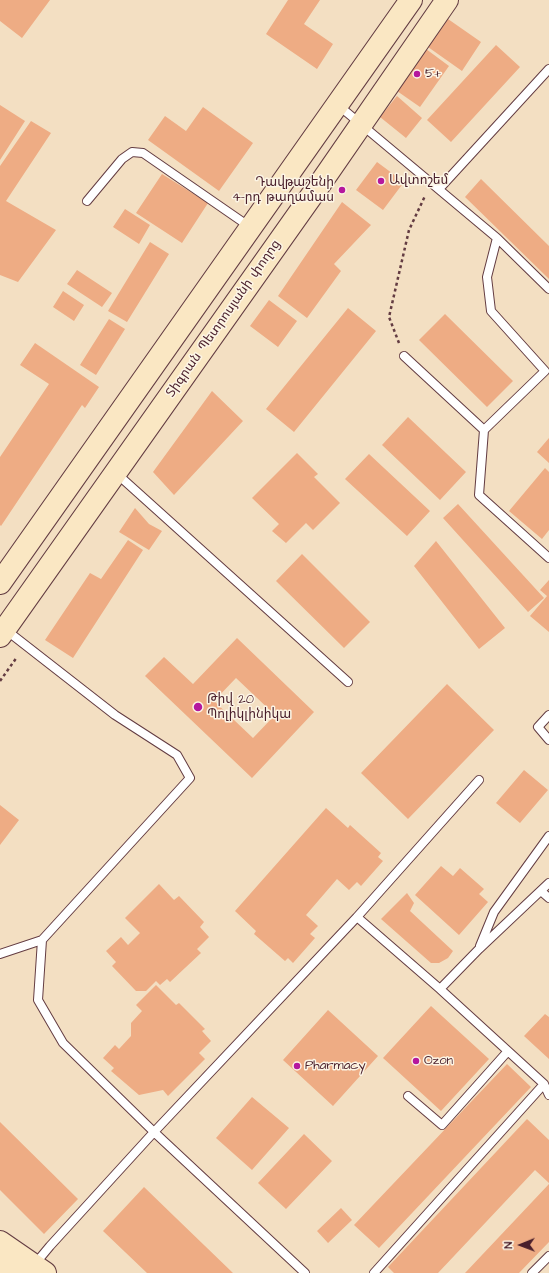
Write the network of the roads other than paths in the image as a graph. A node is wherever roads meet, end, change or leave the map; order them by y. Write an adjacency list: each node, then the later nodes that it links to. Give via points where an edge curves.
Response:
1 (411, 0): 4 (main road)
2 (447, 0): 5 (main road, Տիգրան Պետրոսյանի փողոց)
3 (549, 69): 6 (lane)
4 (338, 105): 5 (lane); 8 (main road)
5 (362, 124): 6 (lane); 13 (main road, Տիգրան Պետրոսյանի փողոց)
6 (439, 189): 9 (lane)
7 (87, 201): 8 (lane, via 122,159 132,152 143,153)
8 (250, 227): 15 (main road)
9 (497, 238): 10 (lane); 12 (lane, via 487,277 491,311 545,371)
10 (549, 289)
11 (404, 356): 12 (lane)
12 (484, 430): 14 (lane, via 479,495)
13 (116, 473): 16 (main road, Տիգրան Պետրոսյանի փողոց); 17 (lane)
14 (549, 558)
15 (0, 583)
16 (3, 633): 26 (lane, via 25,645 115,715 177,755 190,778)
17 (348, 682)
18 (549, 715): 19 (lane, via 538,727)
19 (549, 740)
20 (479, 780): 25 (lane)
21 (549, 836): 27 (lane, via 494,912)
22 (549, 883): 23 (lane)
23 (541, 891): 24 (lane); 27 (lane)
24 (549, 898)
25 (357, 917): 29 (lane); 34 (lane)
26 (42, 940): 28 (lane); 34 (lane, via 38,1000 63,1043)
27 (479, 949): 29 (lane)
28 (0, 954)
29 (440, 989): 30 (lane)
30 (508, 1051): 31 (lane); 33 (lane, via 442,1125)
31 (544, 1084): 32 (lane); 40 (lane)
32 (549, 1095)
33 (408, 1096)
34 (154, 1132): 38 (lane, via 50,1246); 39 (lane)
35 (0, 1242): 38 (main road)
36 (549, 1256): 41 (lane)
37 (0, 1261): 38 (main road)
38 (32, 1271)
39 (305, 1273)
40 (374, 1273)
41 (532, 1273)

